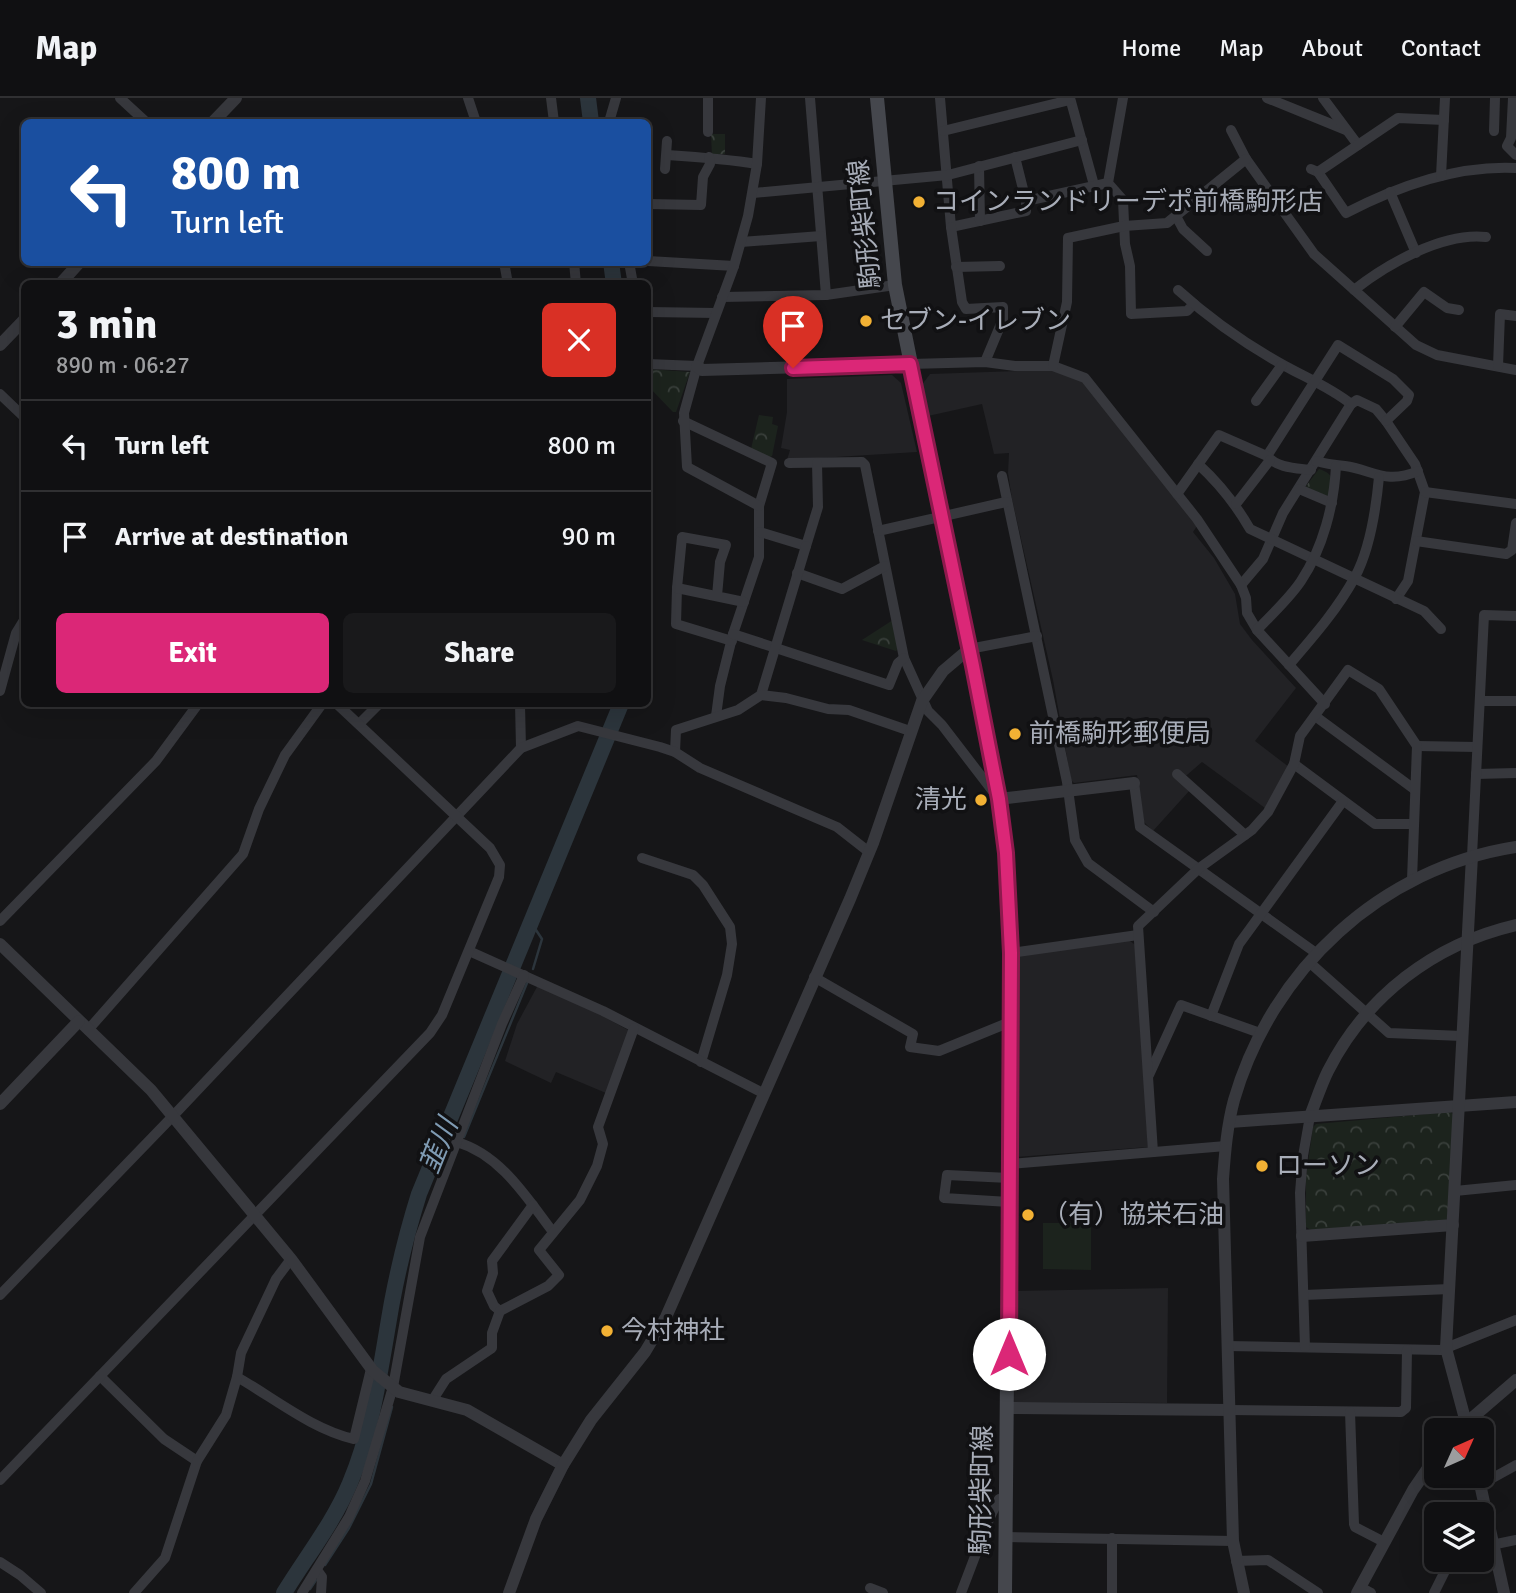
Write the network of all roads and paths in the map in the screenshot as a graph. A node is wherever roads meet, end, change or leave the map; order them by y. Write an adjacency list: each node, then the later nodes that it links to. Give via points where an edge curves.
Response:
1 (120, 98): 18 (street)
2 (236, 98): 19 (street)
3 (468, 98): 20 (street)
4 (551, 98): 21 (street)
5 (616, 98): 22 (street)
6 (708, 98): 28 (street)
7 (761, 98): 38 (street)
8 (810, 98): 47 (street)
9 (877, 98): 44 (main road, 駒形柴町線)
10 (940, 98): 26 (street)
11 (1123, 98): 45 (street)
12 (1267, 98): 25 (street)
13 (1323, 98): 25 (street)
14 (1446, 98): 23 (street)
15 (1495, 98): 27 (street)
16 (1513, 98): 29 (street)
17 (1070, 99): 26 (street); 30 (street)
18 (143, 119)
19 (216, 119)
20 (475, 119)
21 (554, 119)
22 (610, 119)
23 (1444, 120): 32 (street, via 1398,118); 43 (street)
24 (1231, 130): 37 (street)
25 (1346, 130): 32 (street)
26 (943, 131): 42 (street)
27 (1494, 131)
28 (708, 132)
29 (1513, 138): 34 (street, via 1507,146)
30 (1082, 140): 36 (street); 46 (street)
31 (667, 141): 33 (street)
32 (1357, 145): 48 (street, via 1314,171 1346,213)
33 (667, 155): 35 (street); 41 (street)
34 (1516, 155)
35 (709, 157): 38 (street); 51 (street, via 701,205)
36 (1015, 157): 39 (street); 50 (street)
37 (1246, 159): 52 (street); 69 (street, via 1314,254)
38 (757, 164): 49 (street)
39 (979, 166): 42 (street); 53 (street)
40 (1516, 168): 43 (street)
41 (665, 169)
42 (948, 175): 44 (street); 55 (street)
43 (1441, 176): 48 (street)
44 (884, 181): 47 (street); 67 (main road, 駒形柴町線)
45 (1108, 183): 46 (street); 54 (street, via 1123,200)
46 (1094, 185): 50 (street)
47 (817, 188): 49 (street); 56 (street)
48 (1390, 192): 60 (street)
49 (753, 193): 58 (street)
50 (1026, 201): 53 (street, via 1026,211)
51 (651, 204)
52 (1176, 216): 54 (street, via 1158,225); 59 (street)
53 (980, 221): 55 (street)
54 (1124, 226): 72 (street, via 1131,313 1187,311); 85 (street, via 1068,238 1067,302)
55 (951, 227): 65 (street)
56 (821, 236): 58 (street); 70 (street)
57 (1486, 237): 60 (street, via 1455,240)
58 (741, 243): 63 (street)
59 (1208, 251)
60 (1416, 253): 69 (street)
61 (651, 261): 63 (street)
62 (76, 266): 66 (street)
63 (734, 266): 71 (street)
64 (1000, 266): 65 (street)
65 (956, 267): 80 (street, via 966,309 1003,307 1003,319)
66 (64, 280)
67 (895, 285): 70 (street); 82 (main road, 駒形柴町線)
68 (1178, 290): 72 (street)
69 (1354, 290): 78 (street)
70 (825, 295): 71 (street)
71 (722, 297): 75 (street)
72 (1194, 304): 83 (street)
73 (1459, 310): 78 (street, via 1447,308 1424,292)
74 (651, 312): 75 (street)
75 (716, 313): 84 (street)
76 (1516, 316): 86 (street, via 1500,314)
77 (21, 323): 79 (street)
78 (1395, 327): 86 (street, via 1430,353)
79 (0, 345)
80 (985, 362): 82 (street); 85 (street)
81 (651, 364): 84 (street)
82 (910, 364): 84 (street, via 702,370); 112 (main road, 駒形柴町線)
83 (1282, 365): 88 (street); 90 (street)
84 (697, 366): 93 (street)
85 (1053, 366): 106 (street, via 1093,385)
86 (1498, 366): 87 (street)
87 (1516, 370)
88 (1314, 382): 91 (street); 94 (street, via 1335,347 1342,345 1409,395); 95 (street)
89 (0, 394): 92 (street)
90 (1256, 401)
91 (1351, 404): 94 (street, via 1357,400 1373,407); 99 (street)
92 (21, 414)
93 (683, 421): 111 (street, via 687,467); 111 (street, via 772,463)
94 (1386, 421): 101 (street)
95 (1268, 458): 98 (street, via 1219,435); 99 (street, via 1283,466); 109 (street)
96 (789, 463): 97 (street)
97 (817, 463): 114 (street, via 865,465); 118 (street, via 818,507)
98 (1198, 464): 106 (street); 109 (street)
99 (1313, 465): 100 (street); 104 (street)
100 (1336, 466): 103 (street); 108 (street)
101 (1418, 471): 103 (street); 105 (street)
102 (1002, 475): 107 (street)
103 (1380, 477): 122 (street)
104 (1299, 489): 108 (street); 116 (street)
105 (1425, 492): 110 (street); 117 (street)
106 (1178, 494): 123 (street)
107 (1006, 502): 112 (street); 132 (street)
108 (1332, 503): 119 (street)
109 (1236, 504): 116 (street, via 1250,529)
110 (1516, 504)
111 (759, 506): 115 (street)
112 (942, 518): 114 (street); 135 (main road, 駒形柴町線)
113 (1516, 523): 117 (street, via 1512,550 1506,554)
114 (878, 531): 120 (street)
115 (760, 532): 118 (street); 127 (street, via 759,557)
116 (1271, 540): 119 (street); 123 (street, via 1259,565)
117 (1416, 541): 126 (street, via 1408,580)
118 (806, 547): 121 (street)
119 (1312, 560): 122 (street); 131 (street, via 1301,582)
120 (885, 566): 121 (street, via 842,589); 136 (street)
121 (797, 573): 134 (street)
122 (1355, 577): 126 (street); 137 (street, via 1330,617)
123 (1241, 585): 131 (street, via 1247,613)
124 (677, 587): 125 (street); 125 (street, via 682,537 726,545); 133 (street, via 676,624)
125 (718, 596): 127 (street)
126 (1396, 599): 130 (street, via 1424,611)
127 (744, 602): 133 (street)
128 (1516, 616): 141 (street, via 1484,615)
129 (21, 625): 138 (street)
130 (1440, 629)
131 (1257, 631): 137 (street)
132 (1037, 636): 135 (street); 163 (street)
133 (732, 638): 134 (street); 149 (street)
134 (774, 648): 136 (street, via 889,685); 139 (street)
135 (969, 649): 140 (street, via 948,666); 164 (main road, 駒形柴町線)
136 (904, 658): 140 (street)
137 (1289, 665): 143 (street)
138 (0, 691)
139 (761, 695): 149 (street, via 738,710); 152 (street, via 849,710)
140 (922, 701): 152 (street); 164 (street)
141 (1480, 701): 142 (street); 154 (street)
142 (1516, 701)
143 (1325, 704): 150 (street); 153 (street, via 1348,670 1379,689)
144 (196, 707): 177 (street, via 156,761)
145 (320, 707): 190 (street, via 285,755 243,854)
146 (340, 707): 151 (street)
147 (376, 707): 151 (street)
148 (520, 707): 155 (street)
149 (716, 716): 156 (street, via 676,730)
150 (1315, 716): 157 (street, via 1300,736); 162 (street)
151 (359, 724): 166 (street)
152 (911, 731): 170 (street)
153 (1417, 746): 154 (street); 162 (street)
154 (1477, 747): 160 (street)
155 (521, 748): 156 (street, via 578,726); 166 (street)
156 (675, 752): 170 (street, via 700,768 837,827)
157 (1294, 764): 165 (street); 168 (street, via 1268,812)
158 (1516, 773): 160 (street)
159 (1177, 774): 168 (street)
160 (1476, 774): 171 (street)
161 (1134, 783): 163 (street); 173 (street, via 1140,827)
162 (1415, 789): 167 (street)
163 (1067, 790): 164 (street); 175 (street, via 1075,840 1084,858)
164 (999, 799): 183 (main road, 駒形柴町線)
165 (1343, 801): 167 (street, via 1375,824); 176 (street)
166 (456, 815): 182 (street, via 490,848 500,866); 200 (street)
167 (1413, 824): 174 (street)
168 (1245, 835): 173 (street)
169 (1516, 847): 171 (street)
170 (869, 852): 186 (street)
171 (1472, 856): 174 (street); 180 (street)
172 (642, 858): 194 (street, via 693,875 730,927 727,975)
173 (1198, 869): 175 (street); 176 (street)
174 (1412, 880): 184 (street, via 1359,914)
175 (1154, 912): 179 (street, via 1138,926)
176 (1261, 912): 184 (street); 188 (street, via 1239,944)
177 (0, 921)
178 (1516, 925): 180 (street)
179 (1138, 935): 183 (street); 195 (street)
180 (1468, 940): 187 (street, via 1424,962); 193 (street)
181 (0, 944): 190 (street)
182 (469, 951): 185 (street); 211 (street, via 435,1027)
183 (1011, 953): 189 (main road, 駒形柴町線)
184 (1312, 958): 187 (street); 192 (street)
185 (522, 974): 191 (street); 203 (street)
186 (814, 977): 189 (street, via 913,1034 910,1046 916,1048 939,1051); 196 (street)
187 (1366, 1013): 193 (street, via 1389,1033); 201 (street, via 1327,1072)
188 (1211, 1016): 192 (street); 195 (street, via 1181,1005)
189 (1010, 1022): 206 (main road, 駒形柴町線)
190 (84, 1025): 198 (street); 200 (street)
191 (634, 1028): 194 (street); 213 (street, via 598,1127 601,1155 580,1200)
192 (1260, 1033): 202 (street)
193 (1462, 1037): 199 (street)
194 (701, 1062): 196 (street)
195 (1148, 1077): 205 (street)
196 (763, 1093): 237 (street, via 666,1317)
197 (1516, 1102): 199 (street)
198 (0, 1104)
199 (1459, 1106): 201 (street); 208 (street)
200 (173, 1116): 211 (street); 217 (street)
201 (1310, 1116): 202 (street); 214 (street, via 1301,1183)
202 (1230, 1122): 204 (street)
203 (457, 1142): 210 (street, via 506,1171); 229 (street, via 420,1237)
204 (1226, 1146): 205 (street); 221 (street)
205 (1153, 1152): 206 (street)
206 (1009, 1171): 209 (main road, 駒形柴町線); 209 (street, via 947,1175 944,1198)
207 (1516, 1185): 208 (street)
208 (1455, 1191): 212 (street)
209 (1009, 1202): 231 (main road, 駒形柴町線)
210 (533, 1205): 213 (street); 219 (street, via 492,1261 494,1273 487,1291)
211 (254, 1215): 215 (street); 226 (street)
212 (1453, 1225): 214 (street); 216 (street)
213 (553, 1232): 219 (street, via 539,1250 559,1275 548,1286)
214 (1302, 1236): 218 (street)
215 (291, 1259): 225 (street); 227 (street, via 276,1279 241,1353)
216 (1450, 1289): 218 (street); 223 (street)
217 (0, 1295)
218 (1304, 1295): 222 (street)
219 (500, 1311): 230 (street, via 492,1348 446,1379)
220 (1516, 1320): 223 (street)
221 (1227, 1346): 222 (street); 232 (street)
222 (1305, 1347): 224 (street)
223 (1446, 1348): 224 (street); 234 (street)
224 (1407, 1350): 233 (street, via 1404,1410)
225 (372, 1370): 227 (street, via 354,1439 304,1420); 229 (street)
226 (100, 1376): 236 (street, via 163,1440); 241 (street)
227 (237, 1377): 236 (street, via 226,1415)
228 (1516, 1380): 235 (street)
229 (392, 1386): 230 (street); 252 (street, via 365,1481)
230 (432, 1401): 237 (street, via 467,1410)
231 (1008, 1408): 232 (street); 242 (main road, 駒形柴町線)
232 (1230, 1410): 233 (street); 246 (street)
233 (1350, 1412): 247 (street, via 1354,1524)
234 (1462, 1418)
235 (1474, 1418)
236 (197, 1461): 257 (street, via 165,1558)
237 (563, 1465): 260 (street)
238 (1516, 1465): 240 (street)
239 (1424, 1474): 247 (street)
240 (1494, 1474)
241 (0, 1480)
242 (1006, 1497): 243 (main road, 駒形柴町線); 262 (street, via 999,1499 990,1517)
243 (1005, 1537): 244 (street); 263 (main road, 駒形柴町線)
244 (1112, 1538): 246 (street); 264 (street)
245 (1516, 1540): 248 (street)
246 (1233, 1541): 249 (street)
247 (1384, 1542): 255 (street)
248 (1494, 1545)
249 (1236, 1561): 265 (street); 266 (street, via 1268,1560)
250 (0, 1562): 256 (street)
251 (1494, 1564): 268 (street)
252 (317, 1570): 258 (street); 259 (street, via 322,1577)
253 (1444, 1572): 267 (street)
254 (870, 1588): 261 (street)
255 (1363, 1591)
256 (41, 1593)
257 (134, 1593)
258 (302, 1593)
259 (321, 1593)
260 (509, 1593)
261 (883, 1593)
262 (961, 1593)
263 (1005, 1593)
264 (1112, 1593)
265 (1244, 1593)
266 (1318, 1593)
267 (1434, 1593)
268 (1504, 1593)

